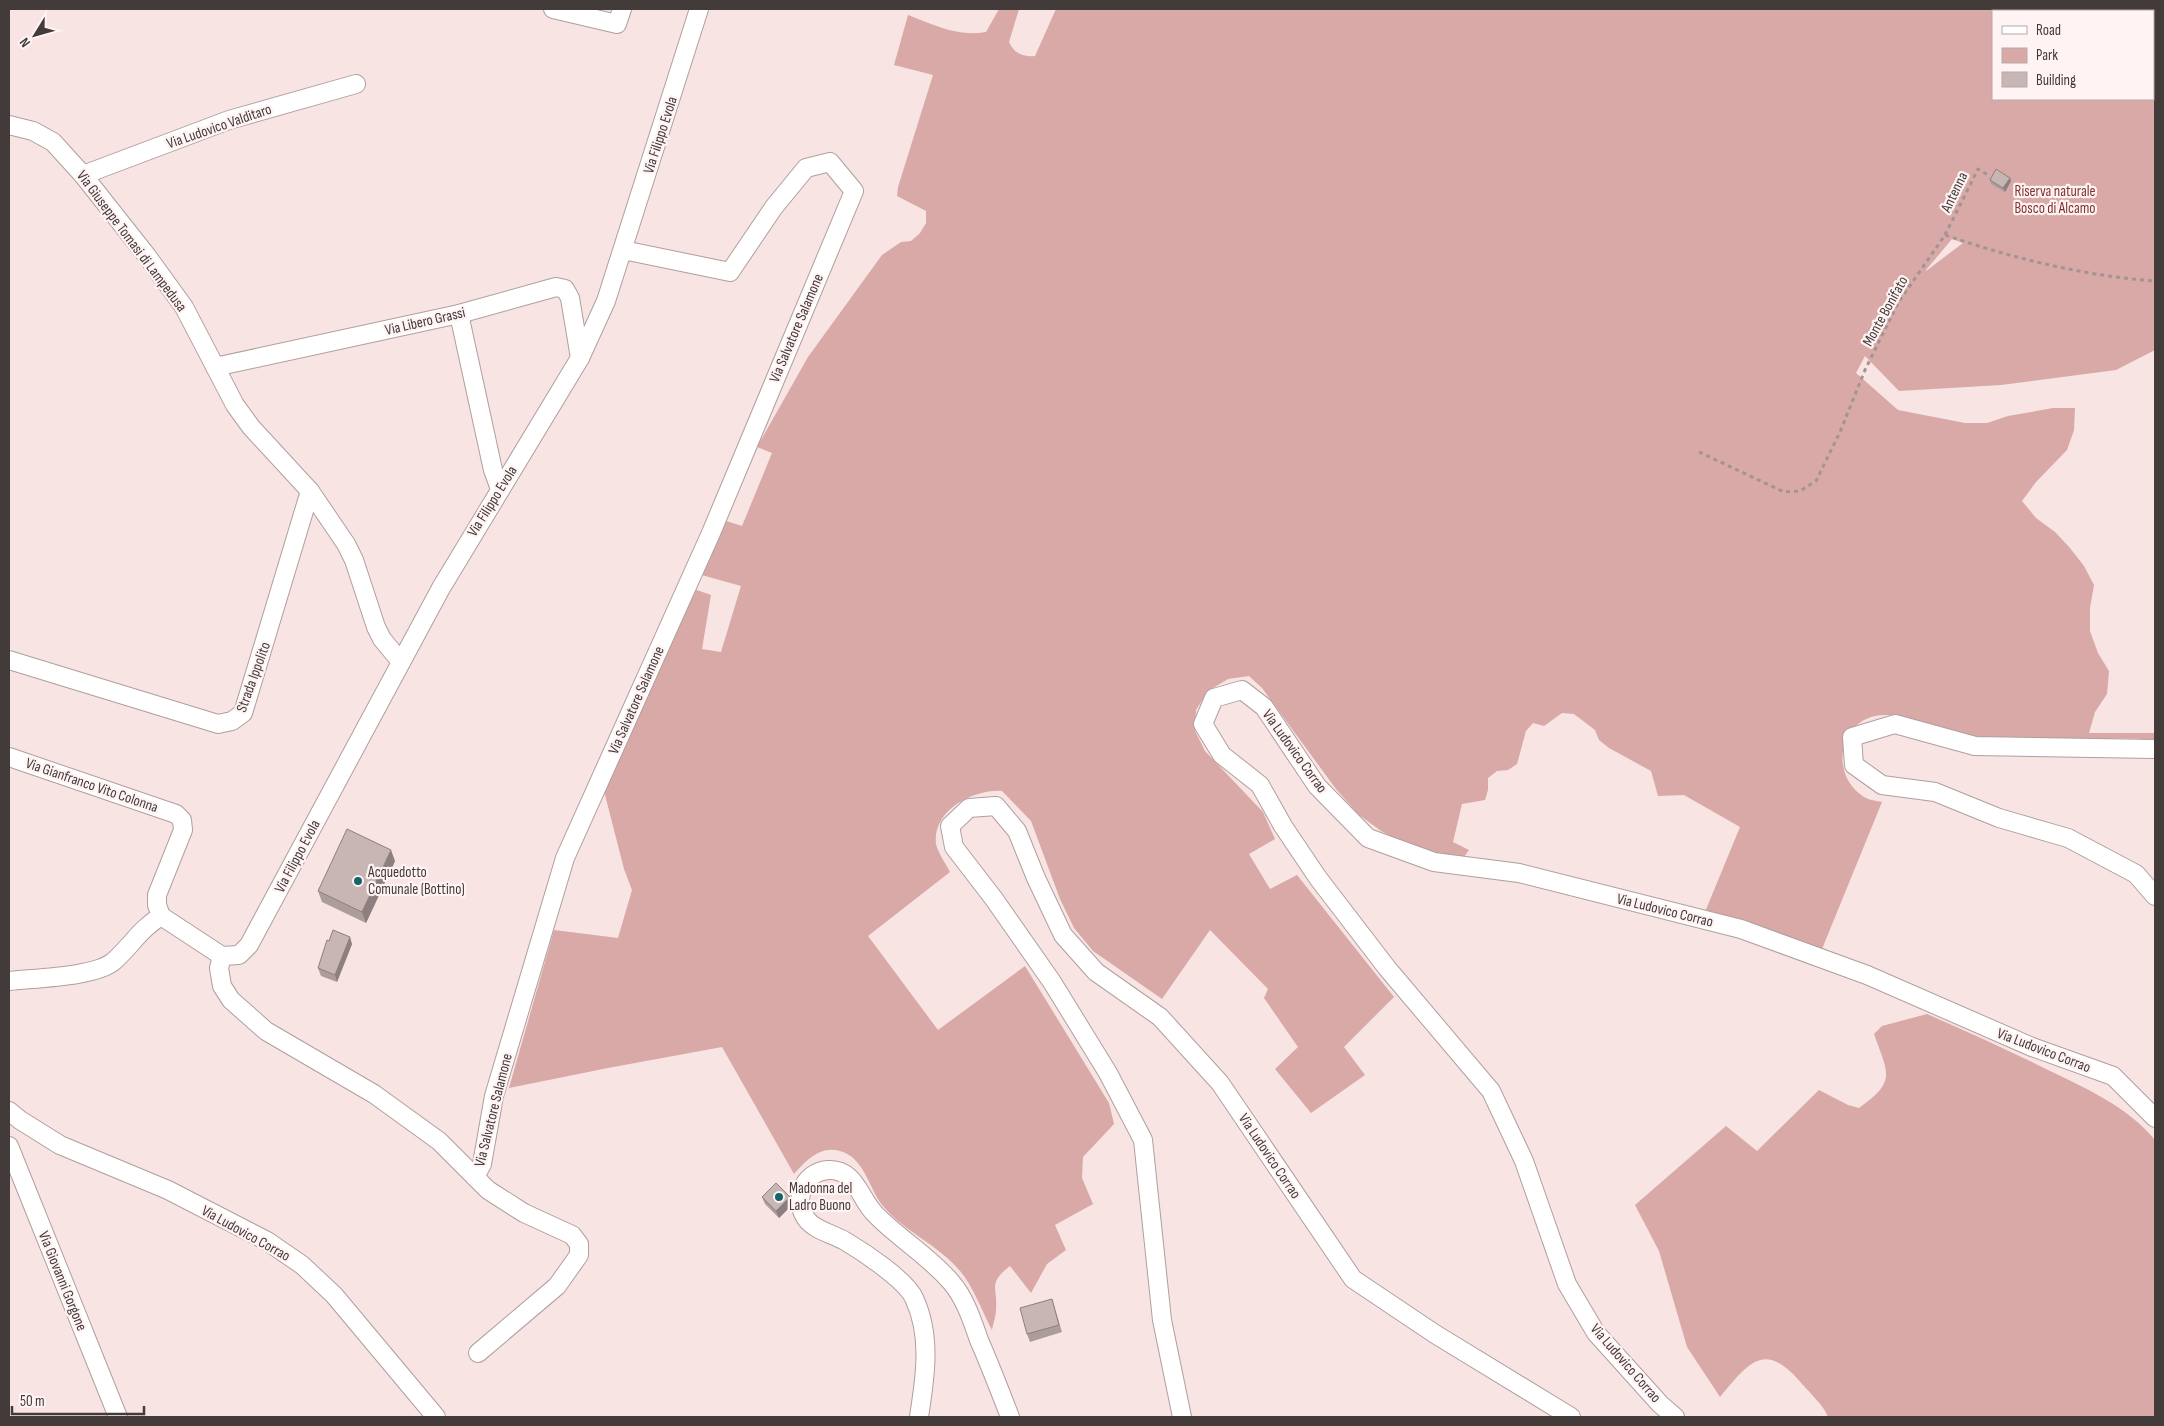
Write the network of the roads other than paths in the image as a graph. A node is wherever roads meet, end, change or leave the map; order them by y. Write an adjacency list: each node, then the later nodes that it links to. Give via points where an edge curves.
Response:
1 (553, 9): 2 (street, via 618,24)
2 (622, 9)
3 (699, 9): 7 (street, Via Filippo Evola)
4 (356, 84): 6 (street, Via Ludovico Valditaro, via 229,120)
5 (9, 126): 6 (street, Via Giuseppe Tomasi di Lampedusa, via 34,131 53,142)
6 (83, 175): 10 (street, Via Giuseppe Tomasi di Lampedusa, via 184,307)
7 (623, 250): 9 (street, Via Filippo Evola, via 606,301); 24 (street, Via Salvatore Salamone, via 730,272 806,168 830,162 854,191 711,533 565,858 494,1096 482,1164)
8 (459, 314): 9 (street, Via Libero Grassi, via 556,287 565,289 570,298); 10 (street, Via Libero Grassi); 11 (street, via 492,470)
9 (580, 358): 11 (street, Via Filippo Evola)
10 (215, 367): 12 (street, Via Giuseppe Tomasi di Lampedusa, via 235,406 251,427)
11 (500, 489): 14 (street, Via Filippo Evola, via 449,573)
12 (310, 491): 13 (street, Strada Ippolito, via 243,713 232,721 218,724); 14 (street, Via Giuseppe Tomasi di Lampedusa, via 346,544 376,627)
13 (9, 660)
14 (401, 662): 19 (street, Via Filippo Evola, via 250,945 239,955)
15 (2155, 749): 17 (street, via 1975,746 1895,724 1852,737 1854,765 1882,785 1936,792 1999,818 2068,838 2136,874)
16 (9, 757): 18 (street, Via Gianfranco Vito Colonna, via 176,814 182,820 183,830 157,895)
17 (2155, 896)
18 (162, 916): 19 (street); 20 (street, via 146,926 114,962 97,971)
19 (222, 956): 24 (street, Via Salvatore Salamone, via 219,968 222,986 231,1000 259,1025 374,1094 439,1141)
20 (9, 981)
21 (9, 1111): 27 (street, Via Ludovico Corrao, via 60,1144 168,1190 302,1265 334,1295)
22 (2155, 1118): 32 (street, Via Ludovico Corrao, via 2113,1076 2032,1047 1867,975 1750,932 1519,873 1434,862 1368,838 1318,786 1264,707 1242,690 1214,698 1203,724 1222,755 1260,785 1318,878 1387,968 1491,1091 1524,1161 1567,1284 1596,1333)
23 (9, 1146): 26 (street, Via Giovanni Gorgone)
24 (475, 1177): 25 (street, via 488,1190 524,1213 572,1235 579,1244 579,1255 557,1286)
25 (478, 1353)
26 (118, 1417)
27 (436, 1417)
28 (919, 1417): 29 (street, via 926,1375 924,1327 914,1297 897,1278 845,1241 810,1222 803,1214 800,1194 804,1184 820,1171 840,1172 849,1177 874,1214 952,1283 968,1309)
29 (1010, 1417)
30 (1182, 1417): 31 (street, Via Ludovico Corrao, via 1162,1320 1143,1140 1108,1073 1052,982 954,846 950,826 969,808 996,806 1017,831 1063,935 1096,972 1160,1017 1220,1083 1353,1278 1435,1334)
31 (1571, 1417)
32 (1675, 1417)

